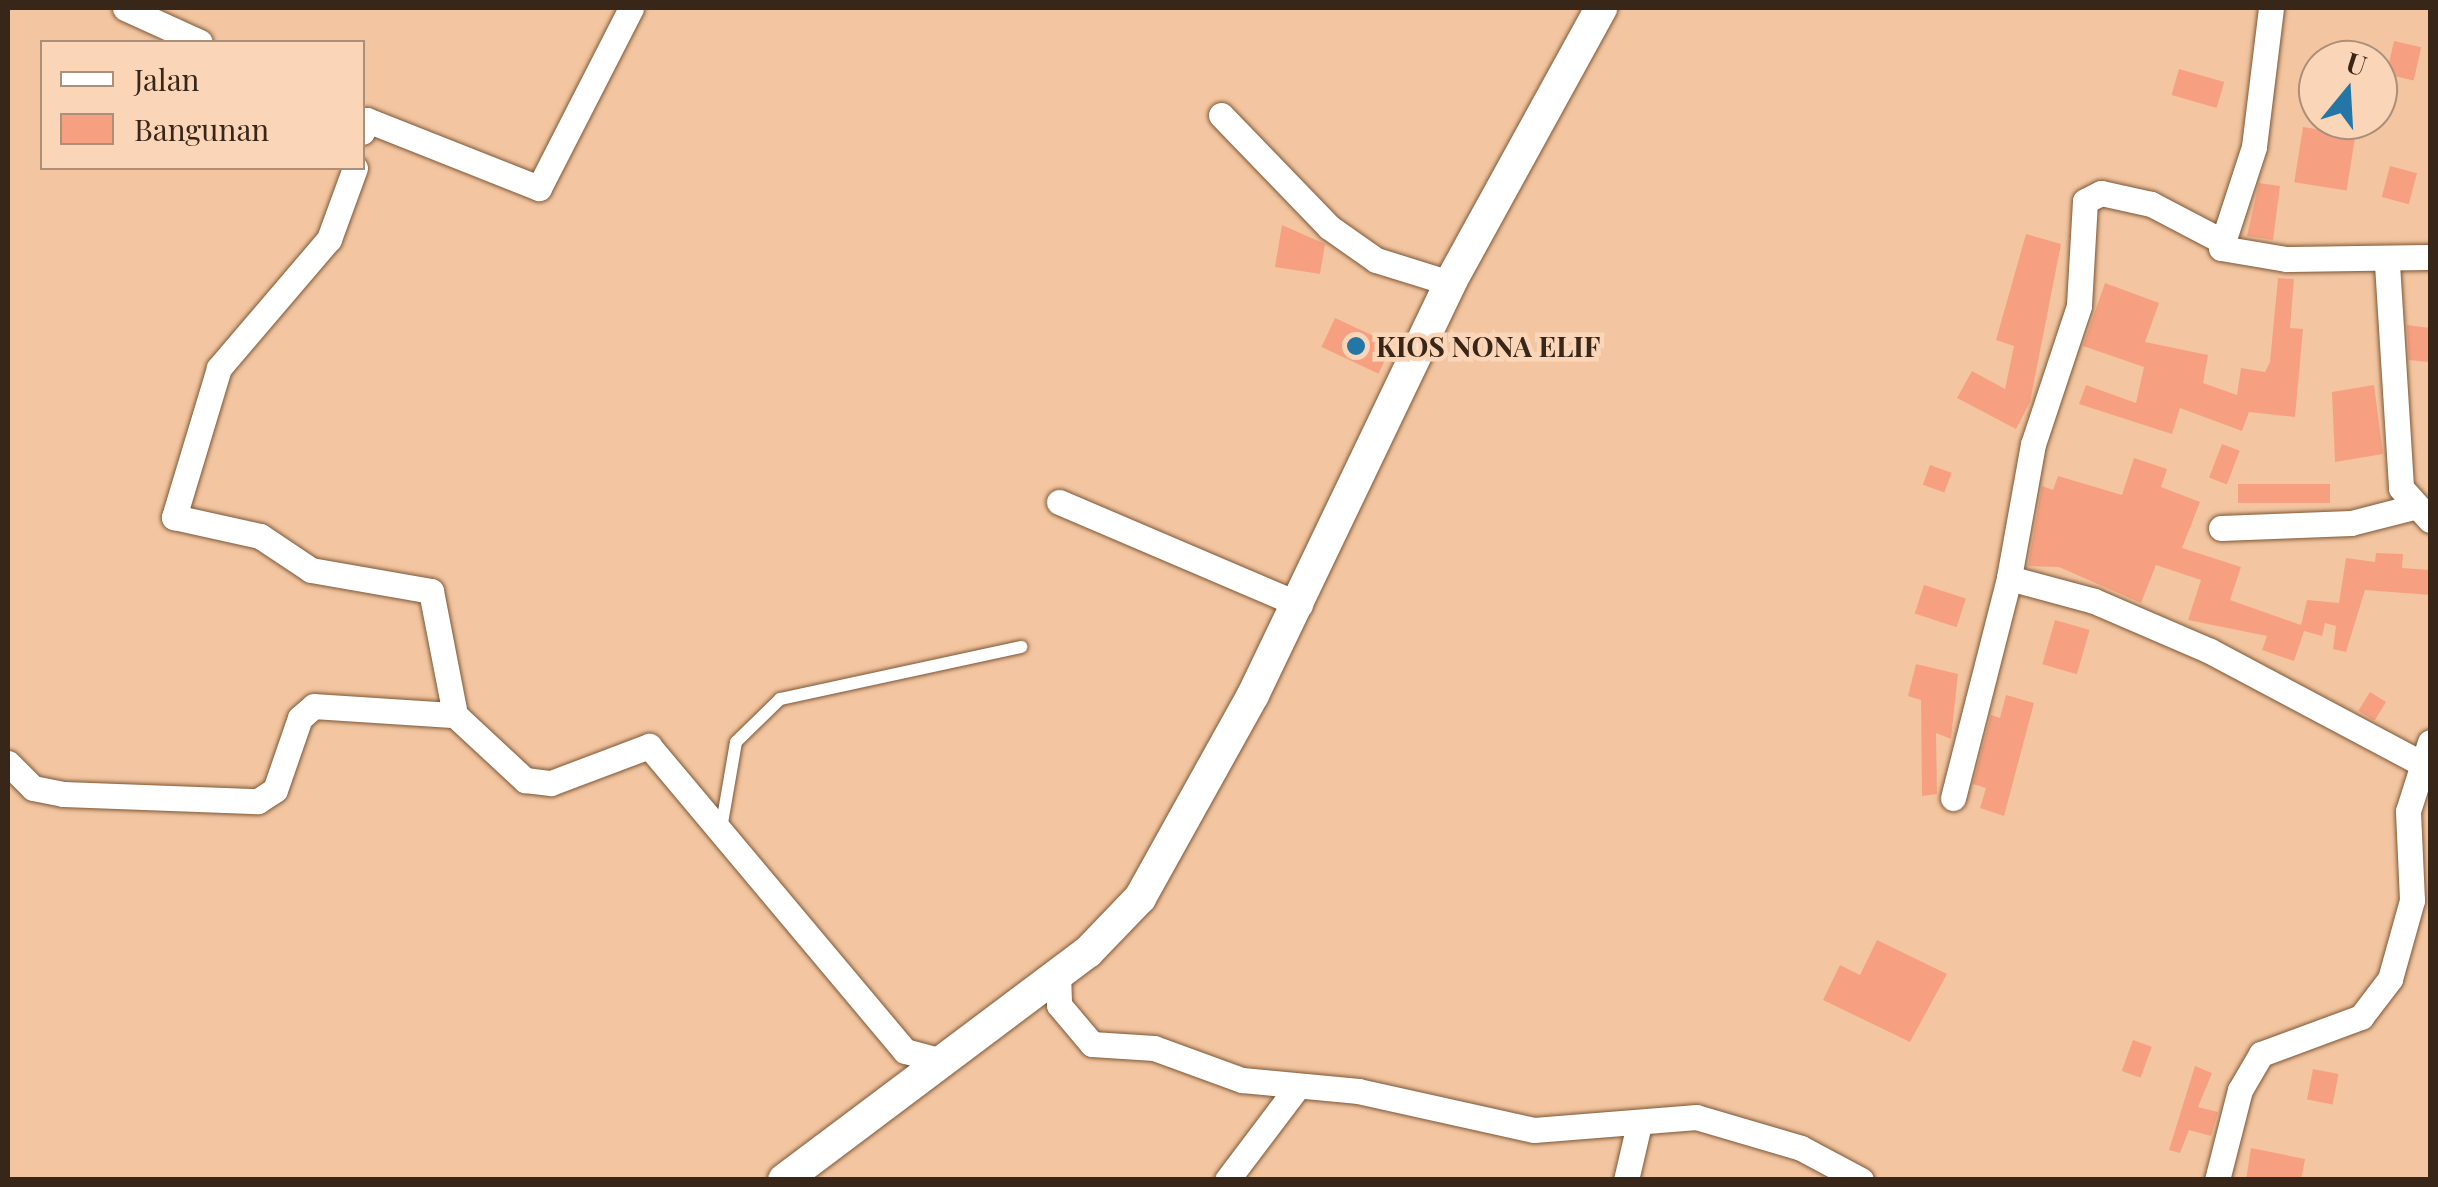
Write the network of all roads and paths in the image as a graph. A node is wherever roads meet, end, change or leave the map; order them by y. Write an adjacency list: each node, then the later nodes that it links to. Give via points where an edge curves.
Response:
1 (125, 8): 5 (street)
2 (630, 8): 7 (street, via 539,188)
3 (1601, 8): 12 (street)
4 (2271, 8): 9 (street, via 2254,147)
5 (196, 40)
6 (1220, 115): 12 (street, via 1329,227 1376,260)
7 (365, 124)
8 (354, 170): 19 (street, via 329,239 219,368 174,517 260,536 311,570 431,591)
9 (2218, 239): 11 (street, via 2242,254); 16 (street, via 2152,204 2100,193 2085,201 2079,306 2032,444)
10 (2430, 257): 11 (street)
11 (2387, 264): 14 (street, via 2401,488)
12 (1450, 282): 17 (street)
13 (1059, 502): 17 (street)
14 (2420, 514): 15 (street, via 2350,524)
15 (2221, 528)
16 (2009, 578): 20 (street, via 2094,601); 22 (street)
17 (1300, 606): 24 (street, via 1161,865 1116,926)
18 (1021, 647): 23 (lane, via 780,699 736,742)
19 (455, 714): 21 (street, via 314,706 300,718 274,790 258,800 63,794 33,788); 23 (street, via 498,761 535,782 649,746)
20 (2427, 757): 32 (street, via 2408,811 2412,900 2390,979 2361,1017 2261,1054 2240,1090)
21 (8, 763)
22 (1953, 798)
23 (721, 831): 25 (street, via 906,1051)
24 (1058, 973): 25 (street); 26 (street, via 1059,1004 1092,1044 1154,1048)
25 (939, 1060): 28 (street)
26 (1295, 1090): 27 (street, via 1358,1091 1534,1130); 29 (street)
27 (1640, 1124): 30 (street); 31 (street, via 1722,1122)
28 (784, 1180)
29 (1227, 1180)
30 (1626, 1180)
31 (1861, 1180)
32 (2217, 1180)

